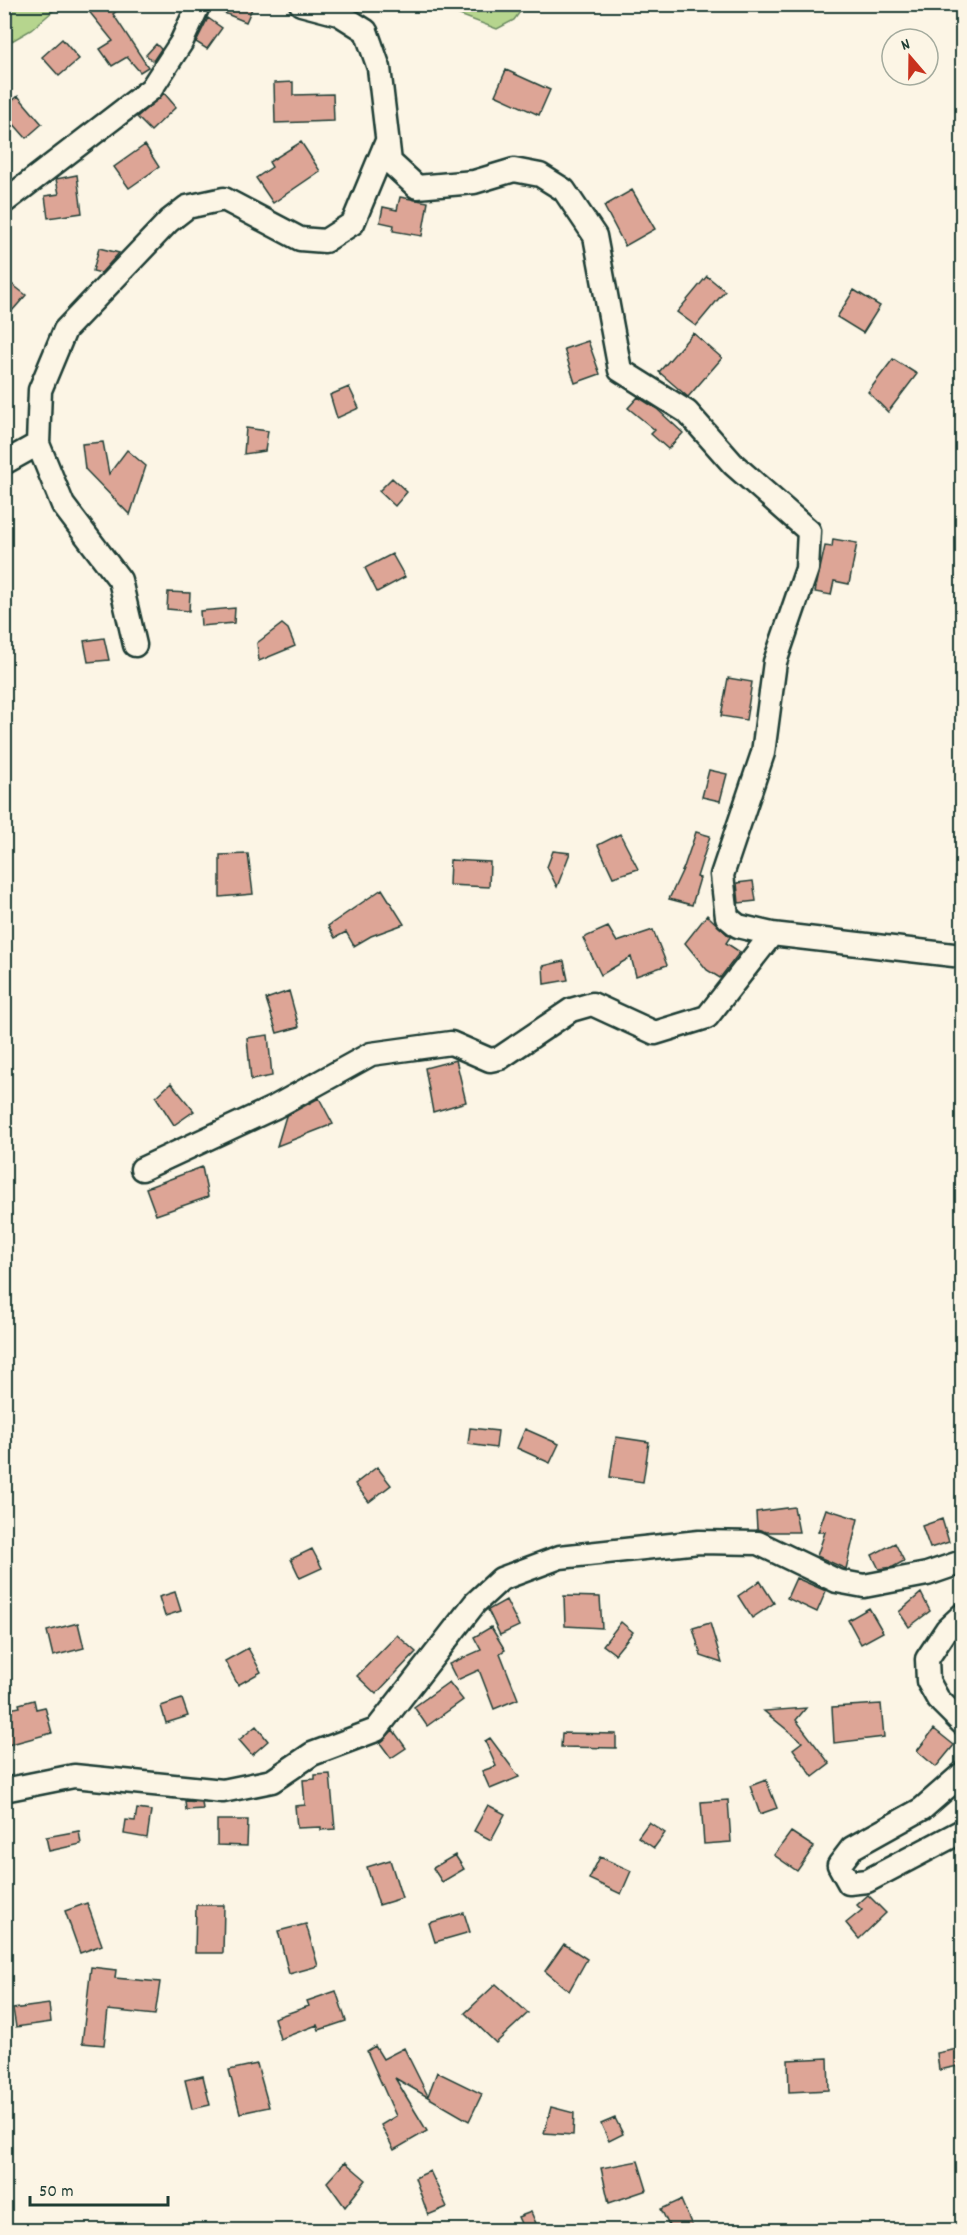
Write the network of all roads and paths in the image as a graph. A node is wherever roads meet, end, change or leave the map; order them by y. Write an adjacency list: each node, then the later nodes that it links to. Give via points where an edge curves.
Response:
1 (199, 4): 4 (street, via 181,43 151,89)
2 (301, 4): 3 (street, via 339,14 366,31 379,68)
3 (387, 141): 5 (street, via 353,223 326,241 300,239 224,199 187,207 169,221 65,330 40,390); 8 (street, via 390,162 417,187 474,182 514,170 540,176 564,190 595,236 620,370 687,412 733,464 809,531 807,569 775,662 763,753 722,875 727,917 738,926)
4 (4, 202)
5 (38, 444): 6 (street); 7 (street, via 63,505 120,580)
6 (4, 463)
7 (135, 645)
8 (772, 934): 9 (street); 10 (street, via 707,1017 655,1033 592,1004 571,1010 500,1058 490,1060 451,1043 371,1054 275,1107)
9 (963, 956)
10 (142, 1169)
11 (963, 1562): 15 (street, via 927,1574 864,1586 837,1581 758,1543 699,1542 560,1557 501,1579 475,1603 376,1730 312,1754 272,1781 222,1791 74,1776)
12 (963, 1615): 13 (street, via 947,1629 927,1659 928,1681 938,1699)
13 (963, 1723)
14 (963, 1774): 16 (street, via 922,1809 852,1848 839,1865 849,1883 867,1881)
15 (4, 1790)
16 (963, 1832)

